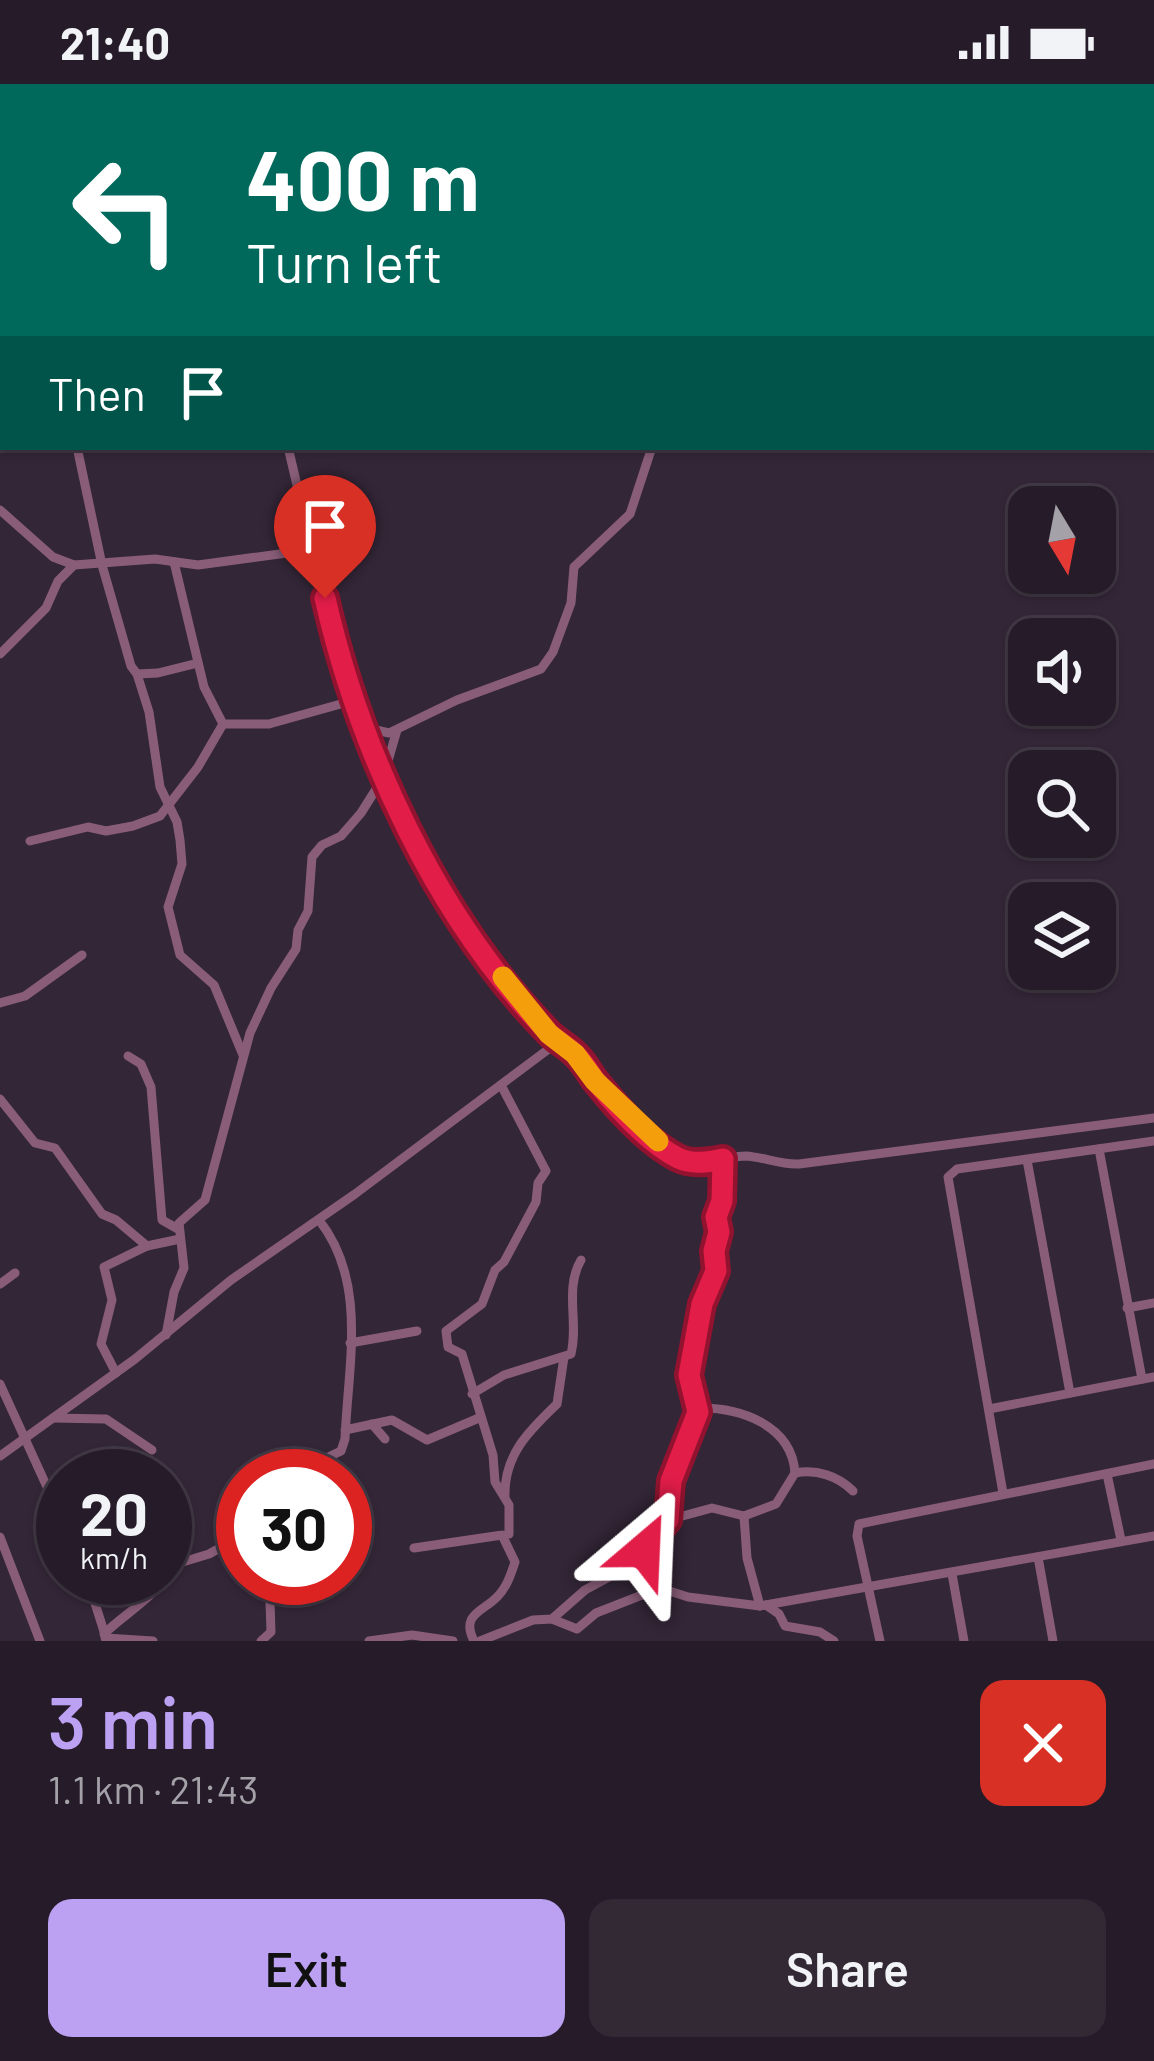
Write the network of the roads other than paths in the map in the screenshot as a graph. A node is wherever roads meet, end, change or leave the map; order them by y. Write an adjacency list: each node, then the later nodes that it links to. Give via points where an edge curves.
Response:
1 (78, 450): 8 (street)
2 (289, 450): 5 (street, via 308,529)
3 (651, 450): 15 (street, via 630,514 574,567 571,603 546,664)
4 (0, 510): 7 (street, via 53,557)
5 (302, 552): 6 (street); 12 (street, via 319,568)
6 (174, 562): 8 (street); 10 (street)
7 (74, 565): 8 (street); 9 (street)
8 (102, 565): 11 (street)
9 (0, 654)
10 (198, 663): 11 (street); 13 (street)
11 (137, 674): 17 (street)
12 (355, 700): 13 (street, via 269,724); 14 (street)
13 (223, 724): 17 (street)
14 (363, 727): 15 (street); 16 (street)
15 (397, 730): 16 (street)
16 (383, 778): 21 (street, via 470,934); 22 (street, via 340,836 312,857 296,949)
17 (168, 806): 18 (street, via 133,826); 22 (street, via 182,860 168,899 180,955 220,994)
18 (31, 841)
19 (82, 956): 20 (street, via 26,996)
20 (0, 1003)
21 (558, 1042): 24 (street); 29 (street, via 676,1157)
22 (243, 1055): 32 (street, via 205,1200 181,1220)
23 (128, 1056): 32 (street, via 151,1087 162,1220)
24 (501, 1085): 31 (street); 48 (street, via 546,1171 482,1304 446,1331 448,1347 462,1354)
25 (1, 1100): 33 (street, via 35,1143 55,1148 102,1214)
26 (1154, 1118): 29 (street, via 787,1165)
27 (1154, 1142): 28 (street)
28 (1100, 1149): 30 (street); 38 (street)
29 (723, 1159): 49 (street, via 716,1271 689,1375)
30 (1027, 1160): 47 (street); 50 (street, via 956,1169 948,1177)
31 (319, 1220): 40 (street); 41 (street, via 350,1282)
32 (179, 1234): 33 (street); 40 (street, via 184,1268)
33 (147, 1246): 43 (street, via 104,1267 112,1300 101,1344)
34 (581, 1260): 42 (street, via 571,1278 573,1350)
35 (15, 1274): 36 (street)
36 (0, 1283)
37 (1154, 1304): 38 (street)
38 (1127, 1308): 45 (street)
39 (417, 1331): 41 (street)
40 (166, 1335): 43 (street)
41 (350, 1343): 54 (street)
42 (564, 1357): 48 (street, via 503,1375); 60 (street, via 557,1404)
43 (116, 1373): 51 (street)
44 (1154, 1377): 45 (street)
45 (1142, 1379): 47 (street)
46 (0, 1384): 55 (street)
47 (1070, 1393): 50 (street)
48 (472, 1394): 52 (street)
49 (697, 1408): 64 (street, via 752,1415 789,1446); 70 (street, via 671,1481)
50 (989, 1409): 67 (street)
51 (53, 1418): 55 (street); 58 (street, via 114,1422)
52 (479, 1418): 53 (street, via 428,1440 392,1420); 57 (street)
53 (372, 1424): 54 (street); 56 (street)
54 (345, 1430): 59 (street)
55 (25, 1438): 61 (street); 62 (street)
56 (385, 1439)
57 (490, 1448): 60 (street); 68 (street)
58 (151, 1449)
59 (341, 1449)
60 (516, 1449): 68 (street)
61 (0, 1456)
62 (36, 1462)
63 (1154, 1465): 65 (street)
64 (796, 1473): 66 (street, via 814,1470); 69 (street, via 776,1504)
65 (1107, 1474): 67 (street); 74 (street)
66 (853, 1491)
67 (1003, 1493): 78 (street, via 859,1524)
68 (505, 1496): 71 (street, via 509,1534)
69 (743, 1516): 70 (street, via 712,1508); 82 (street)
70 (668, 1520): 83 (street, via 620,1571)
71 (502, 1535): 75 (street); 90 (street, via 514,1563 499,1596 477,1608 470,1626)
72 (1154, 1536): 74 (street)
73 (0, 1537): 85 (street)
74 (1120, 1540): 76 (street)
75 (414, 1548)
76 (1038, 1557): 77 (street); 94 (street)
77 (952, 1574): 78 (street); 93 (street)
78 (868, 1587): 82 (street); 92 (street)
79 (95, 1605): 84 (street)
80 (138, 1605): 84 (street)
81 (270, 1605): 87 (street, via 271,1632)
82 (763, 1605): 83 (street, via 659,1588 577,1629); 91 (street, via 785,1626)
83 (552, 1619): 90 (street)
84 (105, 1638): 86 (street)
85 (40, 1641)
86 (153, 1641)
87 (261, 1641)
88 (370, 1641): 89 (street)
89 (453, 1641)
90 (477, 1641)
91 (834, 1641)
92 (880, 1641)
93 (964, 1641)
94 (1053, 1641)

